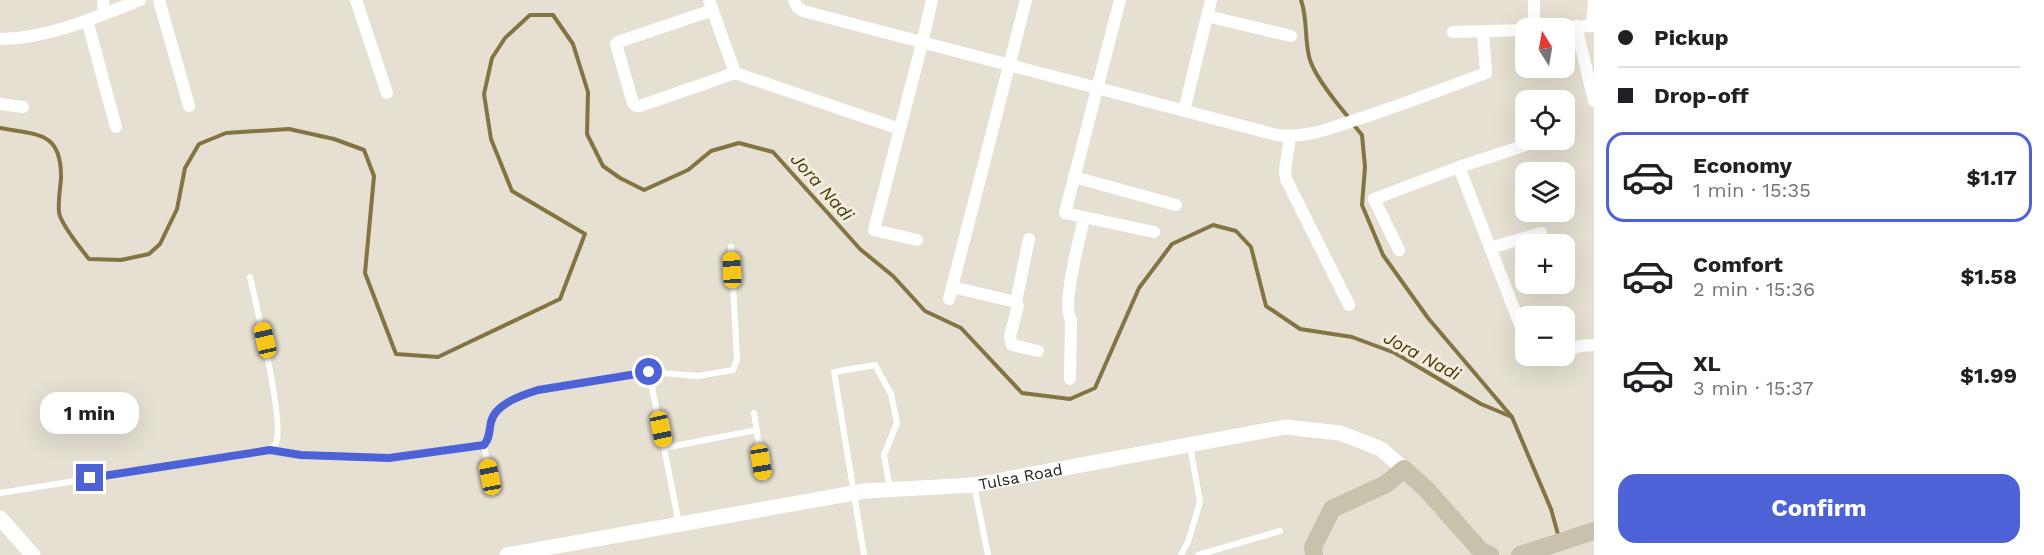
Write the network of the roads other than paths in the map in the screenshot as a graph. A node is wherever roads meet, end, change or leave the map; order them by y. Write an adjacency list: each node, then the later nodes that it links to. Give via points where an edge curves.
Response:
1 (103, 0): 13 (street)
2 (140, 0): 13 (street)
3 (159, 0): 32 (street)
4 (356, 0): 28 (street)
5 (794, 0): 24 (street, via 803,11)
6 (932, 0): 24 (street)
7 (1026, 0): 25 (street)
8 (1120, 0): 27 (street)
9 (1211, 0): 14 (street)
10 (1534, 0): 15 (street)
11 (1594, 0): 18 (street)
12 (711, 5): 26 (street); 26 (street, via 618,42 633,104 640,106)
13 (104, 14): 16 (street)
14 (1207, 16): 22 (street); 33 (street)
15 (1534, 18)
16 (87, 20): 23 (street, via 19,39); 34 (street)
17 (1576, 26): 18 (street); 29 (street)
18 (1593, 26)
19 (1515, 31): 21 (street)
20 (1453, 32): 21 (street)
21 (1483, 33): 36 (street, via 1486,73 1313,134)
22 (1291, 36)
23 (0, 39)
24 (922, 43): 25 (street); 35 (street)
25 (1010, 65): 27 (street); 50 (street, via 951,293)
26 (735, 73): 35 (street)
27 (1097, 88): 33 (street); 39 (street)
28 (387, 93)
29 (1594, 101)
30 (0, 104): 31 (street)
31 (23, 106)
32 (189, 106)
33 (1184, 111): 36 (street)
34 (117, 127)
35 (900, 129): 45 (street, via 873,230)
36 (1290, 137): 51 (street, via 1286,179)
37 (1515, 149): 38 (street)
38 (1460, 167): 47 (street); 48 (street, via 1374,199)
39 (1074, 177): 40 (street); 41 (street, via 1065,213)
40 (1176, 205)
41 (1084, 218): 42 (street); 57 (street, via 1068,296)
42 (1154, 232)
43 (1541, 233): 47 (street)
44 (1029, 239): 50 (street)
45 (917, 240)
46 (731, 247): 56 (lane, via 735,367 698,376)
47 (1490, 249): 52 (street)
48 (1399, 250)
49 (250, 277): 63 (lane, via 265,340 278,425 276,443)
50 (1016, 302): 55 (street, via 1010,341 1012,345)
51 (1349, 305)
52 (1515, 312)
53 (1594, 345): 54 (street)
54 (1575, 348)
55 (1038, 351)
56 (649, 372): 60 (lane, via 522,395 492,417); 62 (lane)
57 (1070, 379)
58 (754, 412): 59 (lane)
59 (757, 430): 62 (lane); 65 (lane)
60 (484, 445): 63 (lane, via 389,458); 69 (lane)
61 (1190, 446): 64 (street, Tulsa Road, via 1285,427 1340,433 1381,449); 66 (street, Tulsa Road); 80 (lane, via 1200,502)
62 (664, 448): 72 (lane)
63 (270, 450): 68 (lane)
64 (1404, 469): 82 (main road, via 1386,484 1332,509 1313,547); 83 (main road, Tulsa Road, via 1481,551)
65 (764, 478)
66 (974, 485): 67 (street, Tulsa Road); 79 (lane)
67 (890, 489): 70 (street, Tulsa Road); 70 (lane, via 884,455 897,423 891,394 875,366 834,372)
68 (0, 493)
69 (493, 493)
70 (853, 493): 72 (street, Tulsa Road); 78 (lane)
71 (0, 518): 77 (street)
72 (680, 525): 75 (street, Tulsa Road)
73 (1280, 531): 76 (lane)
74 (1594, 532): 84 (main road)
75 (513, 554)
76 (1207, 554): 81 (lane)
77 (33, 555)
78 (864, 555)
79 (988, 555)
80 (1181, 555)
81 (1198, 555)
82 (1314, 555)
83 (1490, 555)
84 (1520, 555)

